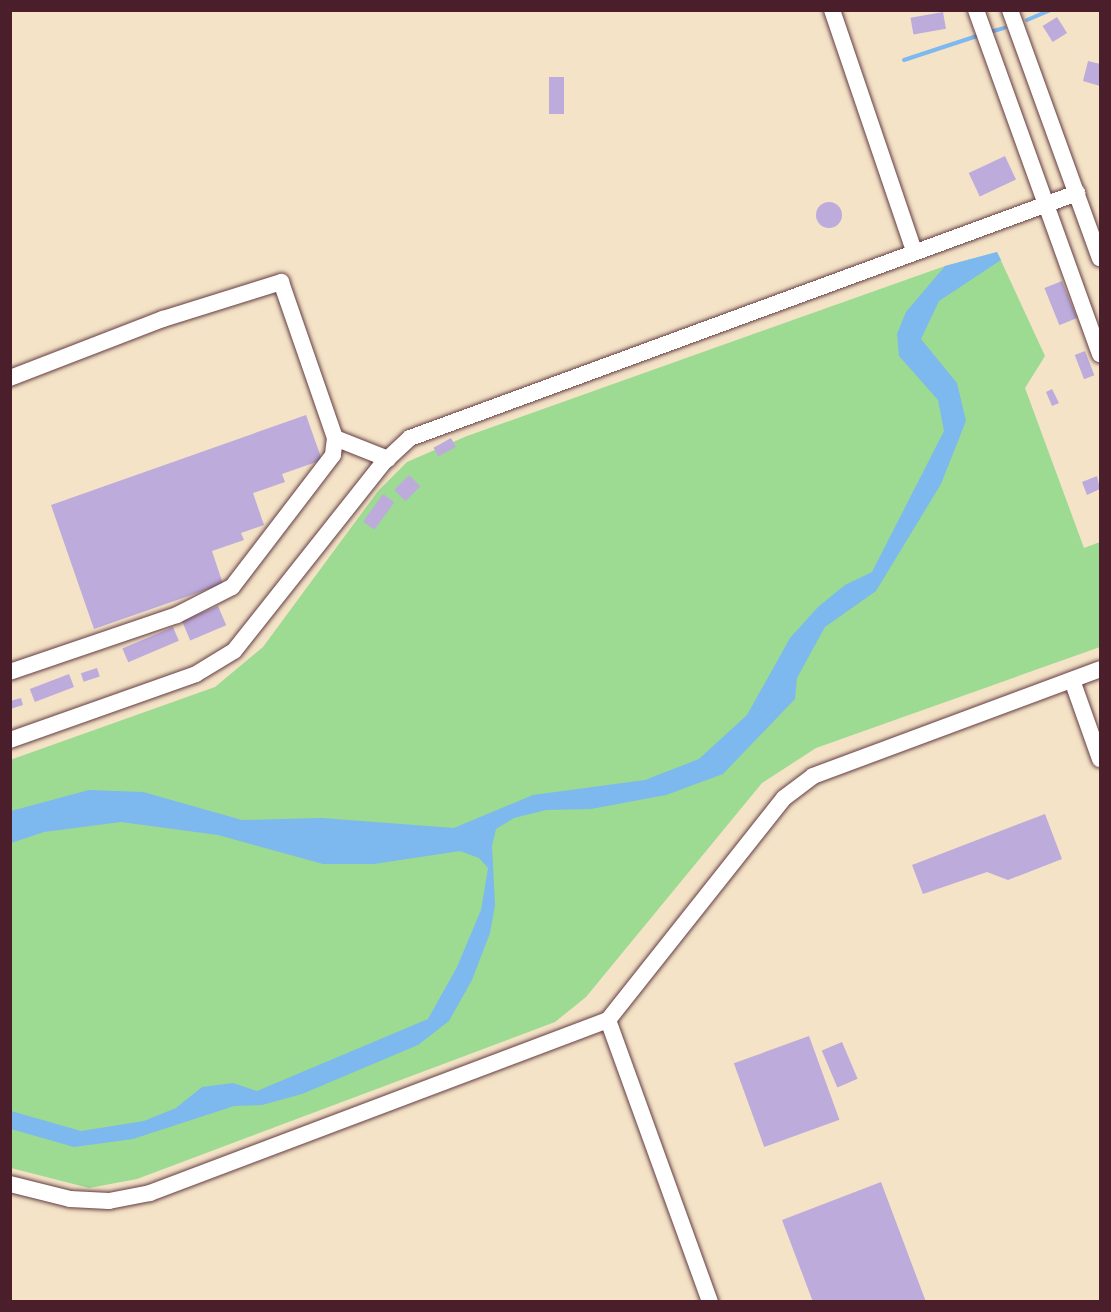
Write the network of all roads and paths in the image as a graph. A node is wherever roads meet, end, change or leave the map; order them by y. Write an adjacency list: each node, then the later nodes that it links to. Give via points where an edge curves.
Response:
1 (832, 10): 6 (street)
2 (976, 10): 5 (street)
3 (1010, 10): 4 (street)
4 (1077, 193): 5 (street); 7 (street)
5 (1046, 205): 6 (street); 8 (street)
6 (914, 251): 11 (street, via 410,438)
7 (1101, 258)
8 (1101, 354)
9 (10, 378): 10 (street, via 163,319 281,282)
10 (335, 438): 11 (street); 13 (street, via 333,455 232,587 177,615)
11 (388, 459): 15 (street, via 234,651 196,674)
12 (1101, 669): 14 (street)
13 (10, 672)
14 (1072, 680): 16 (street); 17 (street, via 813,776 784,798)
15 (10, 740)
16 (1101, 759)
17 (608, 1020): 18 (street, via 150,1193 109,1201 70,1199); 19 (street)
18 (10, 1184)
19 (710, 1302)

